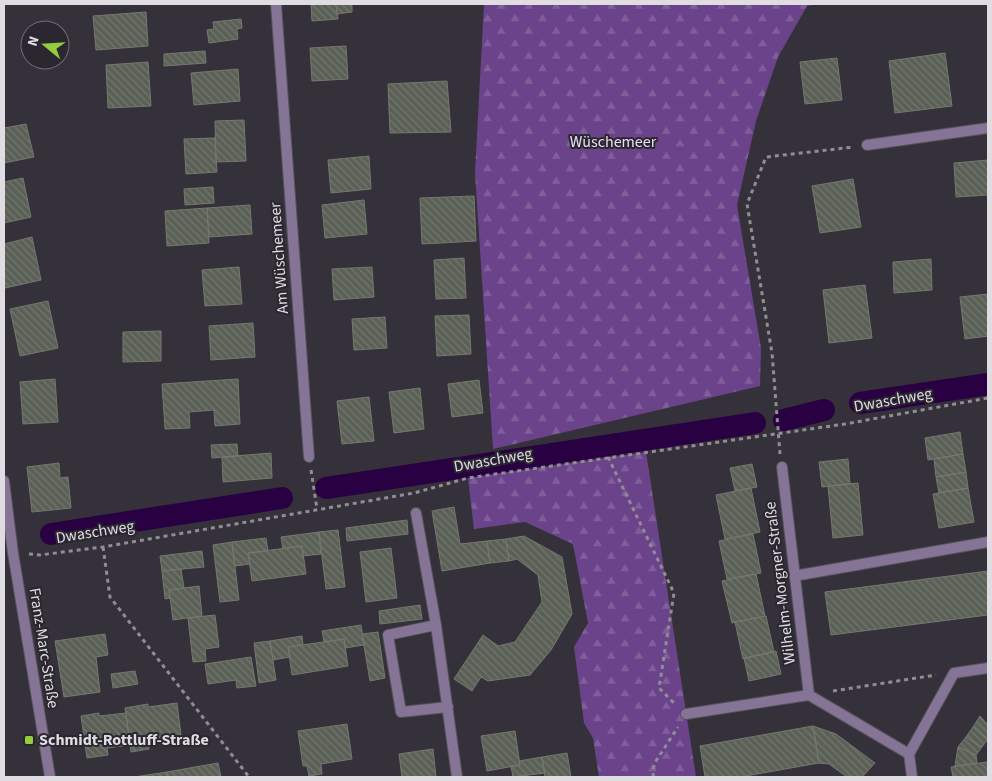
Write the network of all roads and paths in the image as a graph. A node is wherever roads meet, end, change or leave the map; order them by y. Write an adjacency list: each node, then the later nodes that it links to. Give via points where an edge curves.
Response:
1 (276, 4): 6 (street, Am Wüschemeer)
2 (988, 128): 3 (street)
3 (867, 145): 5 (path, via 766,157 747,204 772,353)
4 (988, 398): 5 (path, Dwaschweg)
5 (778, 434): 7 (path, Dwaschweg); 8 (path)
6 (309, 457): 10 (path)
7 (608, 457): 10 (path, Dwaschweg, via 468,478 414,493); 21 (path, via 674,593 659,688)
8 (782, 467): 15 (street, Wilhelm-Morgner-Straße)
9 (4, 481): 14 (street)
10 (317, 509): 13 (path, Dwaschweg)
11 (416, 513): 16 (street)
12 (988, 542): 15 (street)
13 (103, 547): 14 (path, Dwaschweg, via 40,555); 24 (path, via 110,597)
14 (9, 554): 23 (street, Franz-Marc-Straße)
15 (794, 576): 19 (street, Wilhelm-Morgner-Straße)
16 (436, 625): 20 (street); 20 (street, via 388,635 401,712)
17 (988, 668): 18 (street)
18 (954, 673): 19 (path); 22 (street)
19 (809, 695): 21 (street); 22 (street)
20 (448, 707): 25 (street)
21 (686, 714): 26 (path, via 654,764)
22 (909, 754): 27 (street)
23 (50, 777)
24 (249, 777)
25 (457, 777)
26 (653, 777)
27 (912, 777)

